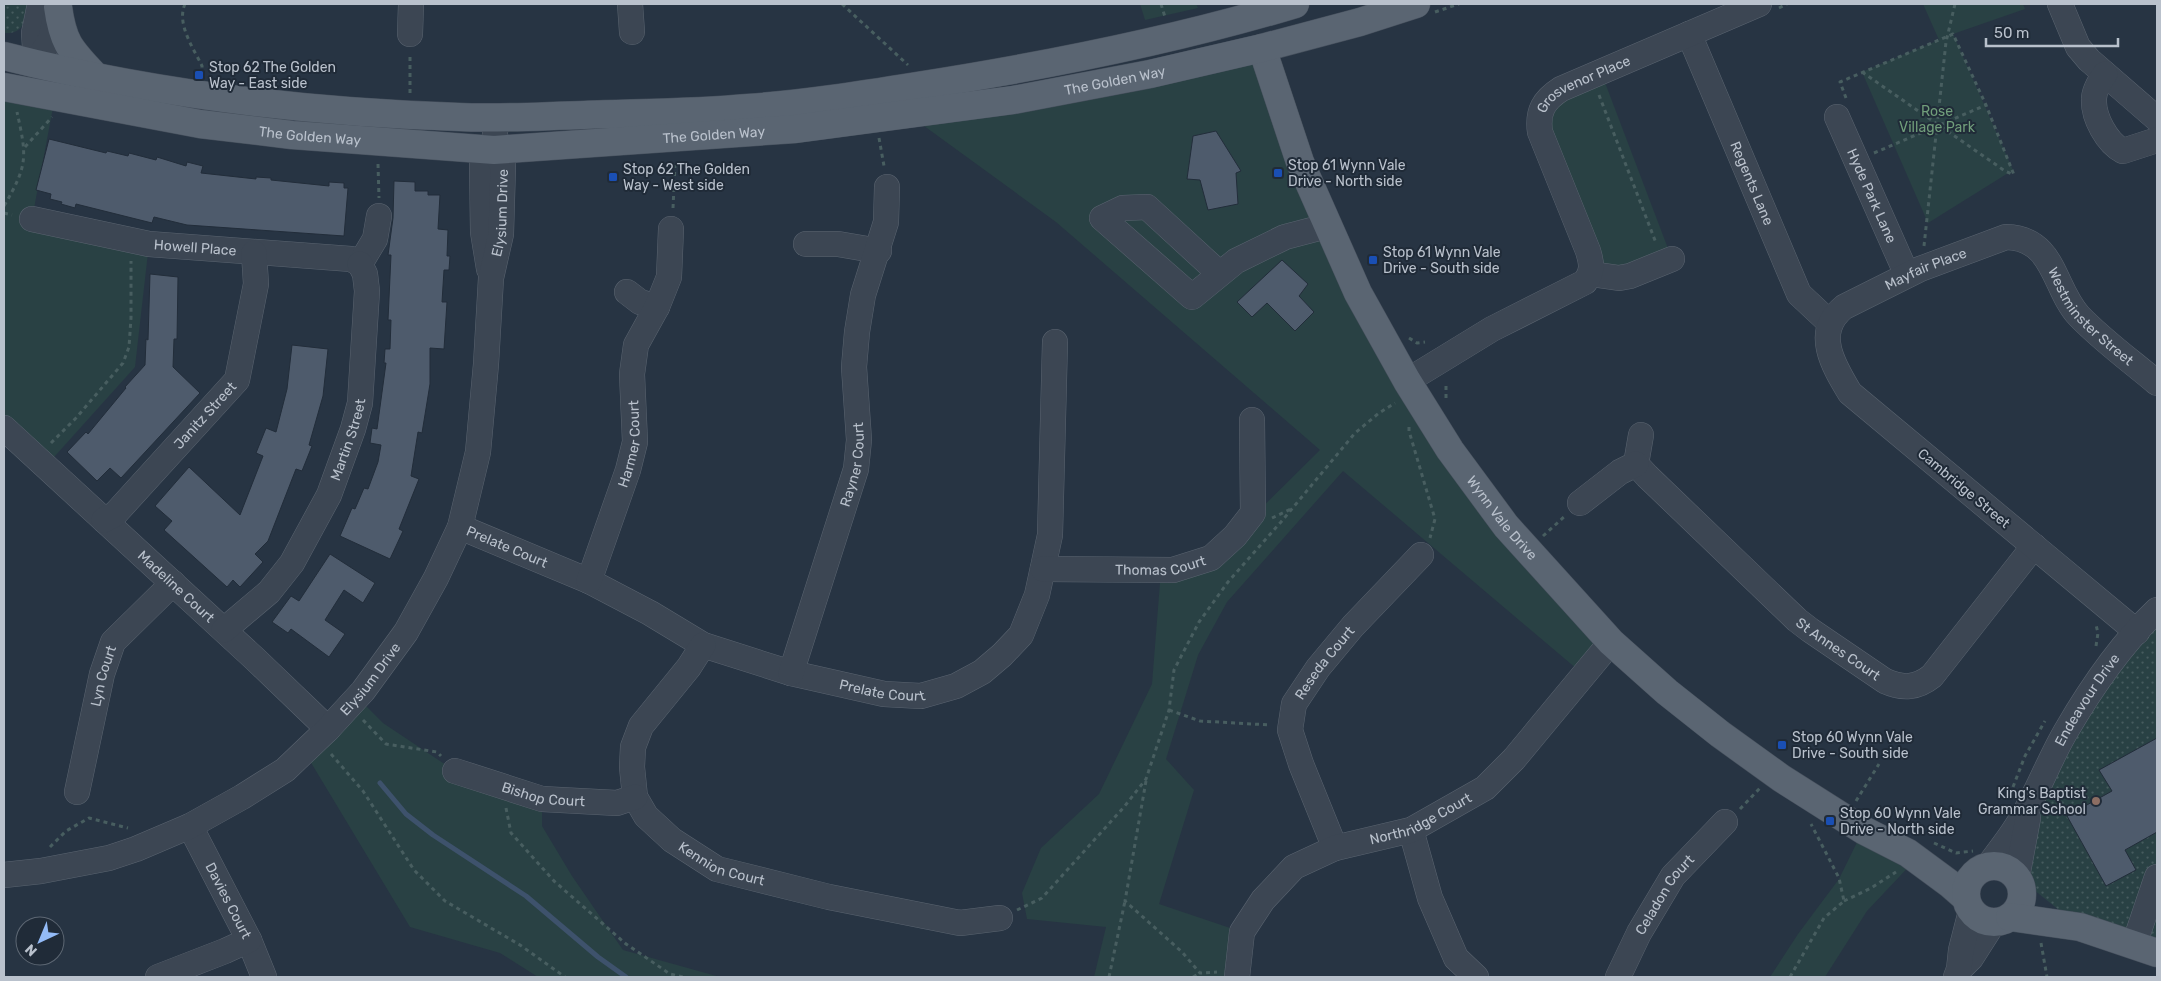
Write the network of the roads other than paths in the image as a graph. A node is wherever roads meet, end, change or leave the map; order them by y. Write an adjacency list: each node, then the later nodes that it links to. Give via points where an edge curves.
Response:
1 (411, 4): 10 (street)
2 (630, 4): 9 (street)
3 (1416, 4): 12 (main road, The Golden Way)
4 (2060, 4): 15 (street, via 2078,47)
5 (52, 5): 14 (street, via 34,33); 16 (main road, via 66,43)
6 (1289, 6): 8 (main road, The Golden Way); 12 (main road, via 1269,26)
7 (1767, 7): 11 (street, Grosvenor Place)
8 (1218, 26): 12 (main road); 20 (main road, The Golden Way, via 1042,65 810,101 681,112)
9 (632, 32)
10 (410, 34)
11 (1689, 34): 36 (street, Grosvenor Place, via 1561,89 1548,97 1542,107 1538,123 1540,132 1588,251); 40 (street, Regents Lane, via 1800,294)
12 (1262, 48): 23 (main road, The Golden Way, via 1082,88 876,120 732,135); 27 (main road, Wynn Vale Drive, via 1300,162)
13 (4, 56): 14 (main road, The Golden Way)
14 (36, 64): 16 (main road, The Golden Way); 17 (main road); 18 (main road)
15 (2105, 74): 21 (street); 22 (street, via 2094,97 2095,110 2107,138 2123,151)
16 (95, 76): 20 (main road, The Golden Way, via 257,102 461,118)
17 (8, 88): 18 (main road, The Golden Way)
18 (84, 102): 23 (main road, The Golden Way, via 200,124 292,135)
19 (1843, 111): 37 (street, Hyde Park Lane)
20 (496, 117): 23 (street, Elysium Drive)
21 (2157, 119)
22 (2157, 140)
23 (494, 150): 50 (street, Elysium Drive, via 482,164 482,232 490,278 486,364 478,452)
24 (887, 187): 31 (street, Rayner Court, via 886,222)
25 (379, 216): 34 (street, via 375,239)
26 (32, 219): 32 (street, Howell Place, via 131,242)
27 (1327, 226): 35 (street, via 1285,237 1236,261); 43 (main road, Wynn Vale Drive, via 1358,292)
28 (671, 229): 39 (street, Harmer Court, via 670,276)
29 (2031, 243): 37 (street, Mayfair Place, via 2020,237 2006,236); 42 (street, Westminster Street, via 2053,266 2068,302 2076,312)
30 (806, 244): 31 (street, via 838,244)
31 (879, 251): 61 (street, Rayner Court, via 863,295 857,332 854,367 860,440 856,469)
32 (254, 252): 34 (street, Howell Place, via 351,259); 49 (street, Janitz Street, via 256,284 237,380 115,514)
33 (1668, 260): 36 (street, via 1619,278)
34 (360, 264): 57 (street, Martin Street, via 366,274 367,291 360,403 354,429 333,485 292,563 269,592)
35 (1220, 274)
36 (1591, 274): 43 (street, via 1585,282 1492,329)
37 (1907, 275): 40 (street, Mayfair Place, via 1844,307)
38 (627, 292): 39 (street, via 640,302)
39 (657, 307): 54 (street, Harmer Court, via 636,345 632,374 635,442)
40 (1830, 323): 51 (street, Cambridge Street, via 1827,342 1850,393)
41 (1055, 342): 53 (street, Prelate Court, via 1050,535)
42 (2157, 383)
43 (1410, 386): 59 (main road, Wynn Vale Drive, via 1495,513)
44 (1252, 420): 53 (street, Thomas Court, via 1253,513 1236,536 1211,558 1173,570)
45 (4, 428): 49 (street, Madeline Court, via 25,452)
46 (1641, 435): 47 (street)
47 (1636, 464): 48 (street, via 1620,472); 51 (street, St Annes Court, via 1798,620 1896,686 1911,687 1932,676)
48 (1580, 503)
49 (104, 520): 55 (street, Madeline Court)
50 (460, 527): 54 (street, Prelate Court); 62 (street, Elysium Drive, via 406,632 363,691)
51 (2034, 546): 58 (street, Cambridge Street)
52 (1421, 555): 70 (street, Reseda Court, via 1318,668 1294,704 1290,730)
53 (1043, 569): 61 (street, Prelate Court, via 1030,616 1021,635 982,672 956,686 921,696 884,694)
54 (589, 581): 60 (street, Prelate Court)
55 (173, 583): 57 (street, Madeline Court); 64 (street, Lyn Court, via 113,642 102,674)
56 (2157, 610): 58 (street, Endeavour Drive)
57 (224, 630): 62 (street, Madeline Court)
58 (2136, 632): 65 (street, Endeavour Drive, via 2074,717 2048,765)
59 (1611, 642): 69 (street, Northridge Court, via 1514,759 1485,788); 71 (main road, Wynn Vale Drive, via 1690,710 1773,773 1863,830)
60 (703, 645): 61 (street, Prelate Court); 66 (street, Kennion Court, via 641,726 633,747)
61 (791, 673)
62 (323, 734): 68 (street, Elysium Drive, via 285,770)
63 (455, 771): 66 (street, Bishop Court, via 542,799 617,803)
64 (77, 792)
65 (2022, 796): 72 (street, Endeavour Drive, via 2004,845); 74 (street, Endeavour Drive)
66 (635, 797): 77 (street, Kennion Court, via 646,816 672,840 716,869 829,897 960,923)
67 (1725, 822): 86 (street, Celadon Court, via 1673,876 1639,933)
68 (190, 826): 73 (street, Elysium Drive, via 109,858); 79 (street, Davies Court)
69 (1410, 830): 70 (street, Northridge Court); 85 (street, via 1430,898 1456,958)
70 (1335, 848): 82 (street, Northridge Court, via 1294,867 1262,900 1242,932)
71 (1919, 851): 72 (main road, Wynn Vale Drive, via 1961,865); 76 (main road, Wynn Vale Drive, via 1950,884)
72 (1983, 860): 74 (main road, via 2006,868); 76 (main road, via 1965,889)
73 (4, 875)
74 (2019, 882): 76 (main road, via 2021,902 2016,911); 78 (main road)
75 (2155, 888): 80 (street)
76 (1993, 914): 78 (main road); 81 (street, via 1971,958)
77 (1000, 918)
78 (2080, 927): 80 (main road)
79 (248, 940): 83 (street); 84 (street, Davies Court)
80 (2146, 949)
81 (1958, 973)
82 (1238, 974)
83 (158, 977)
84 (264, 977)
85 (1476, 977)
86 (1618, 977)

